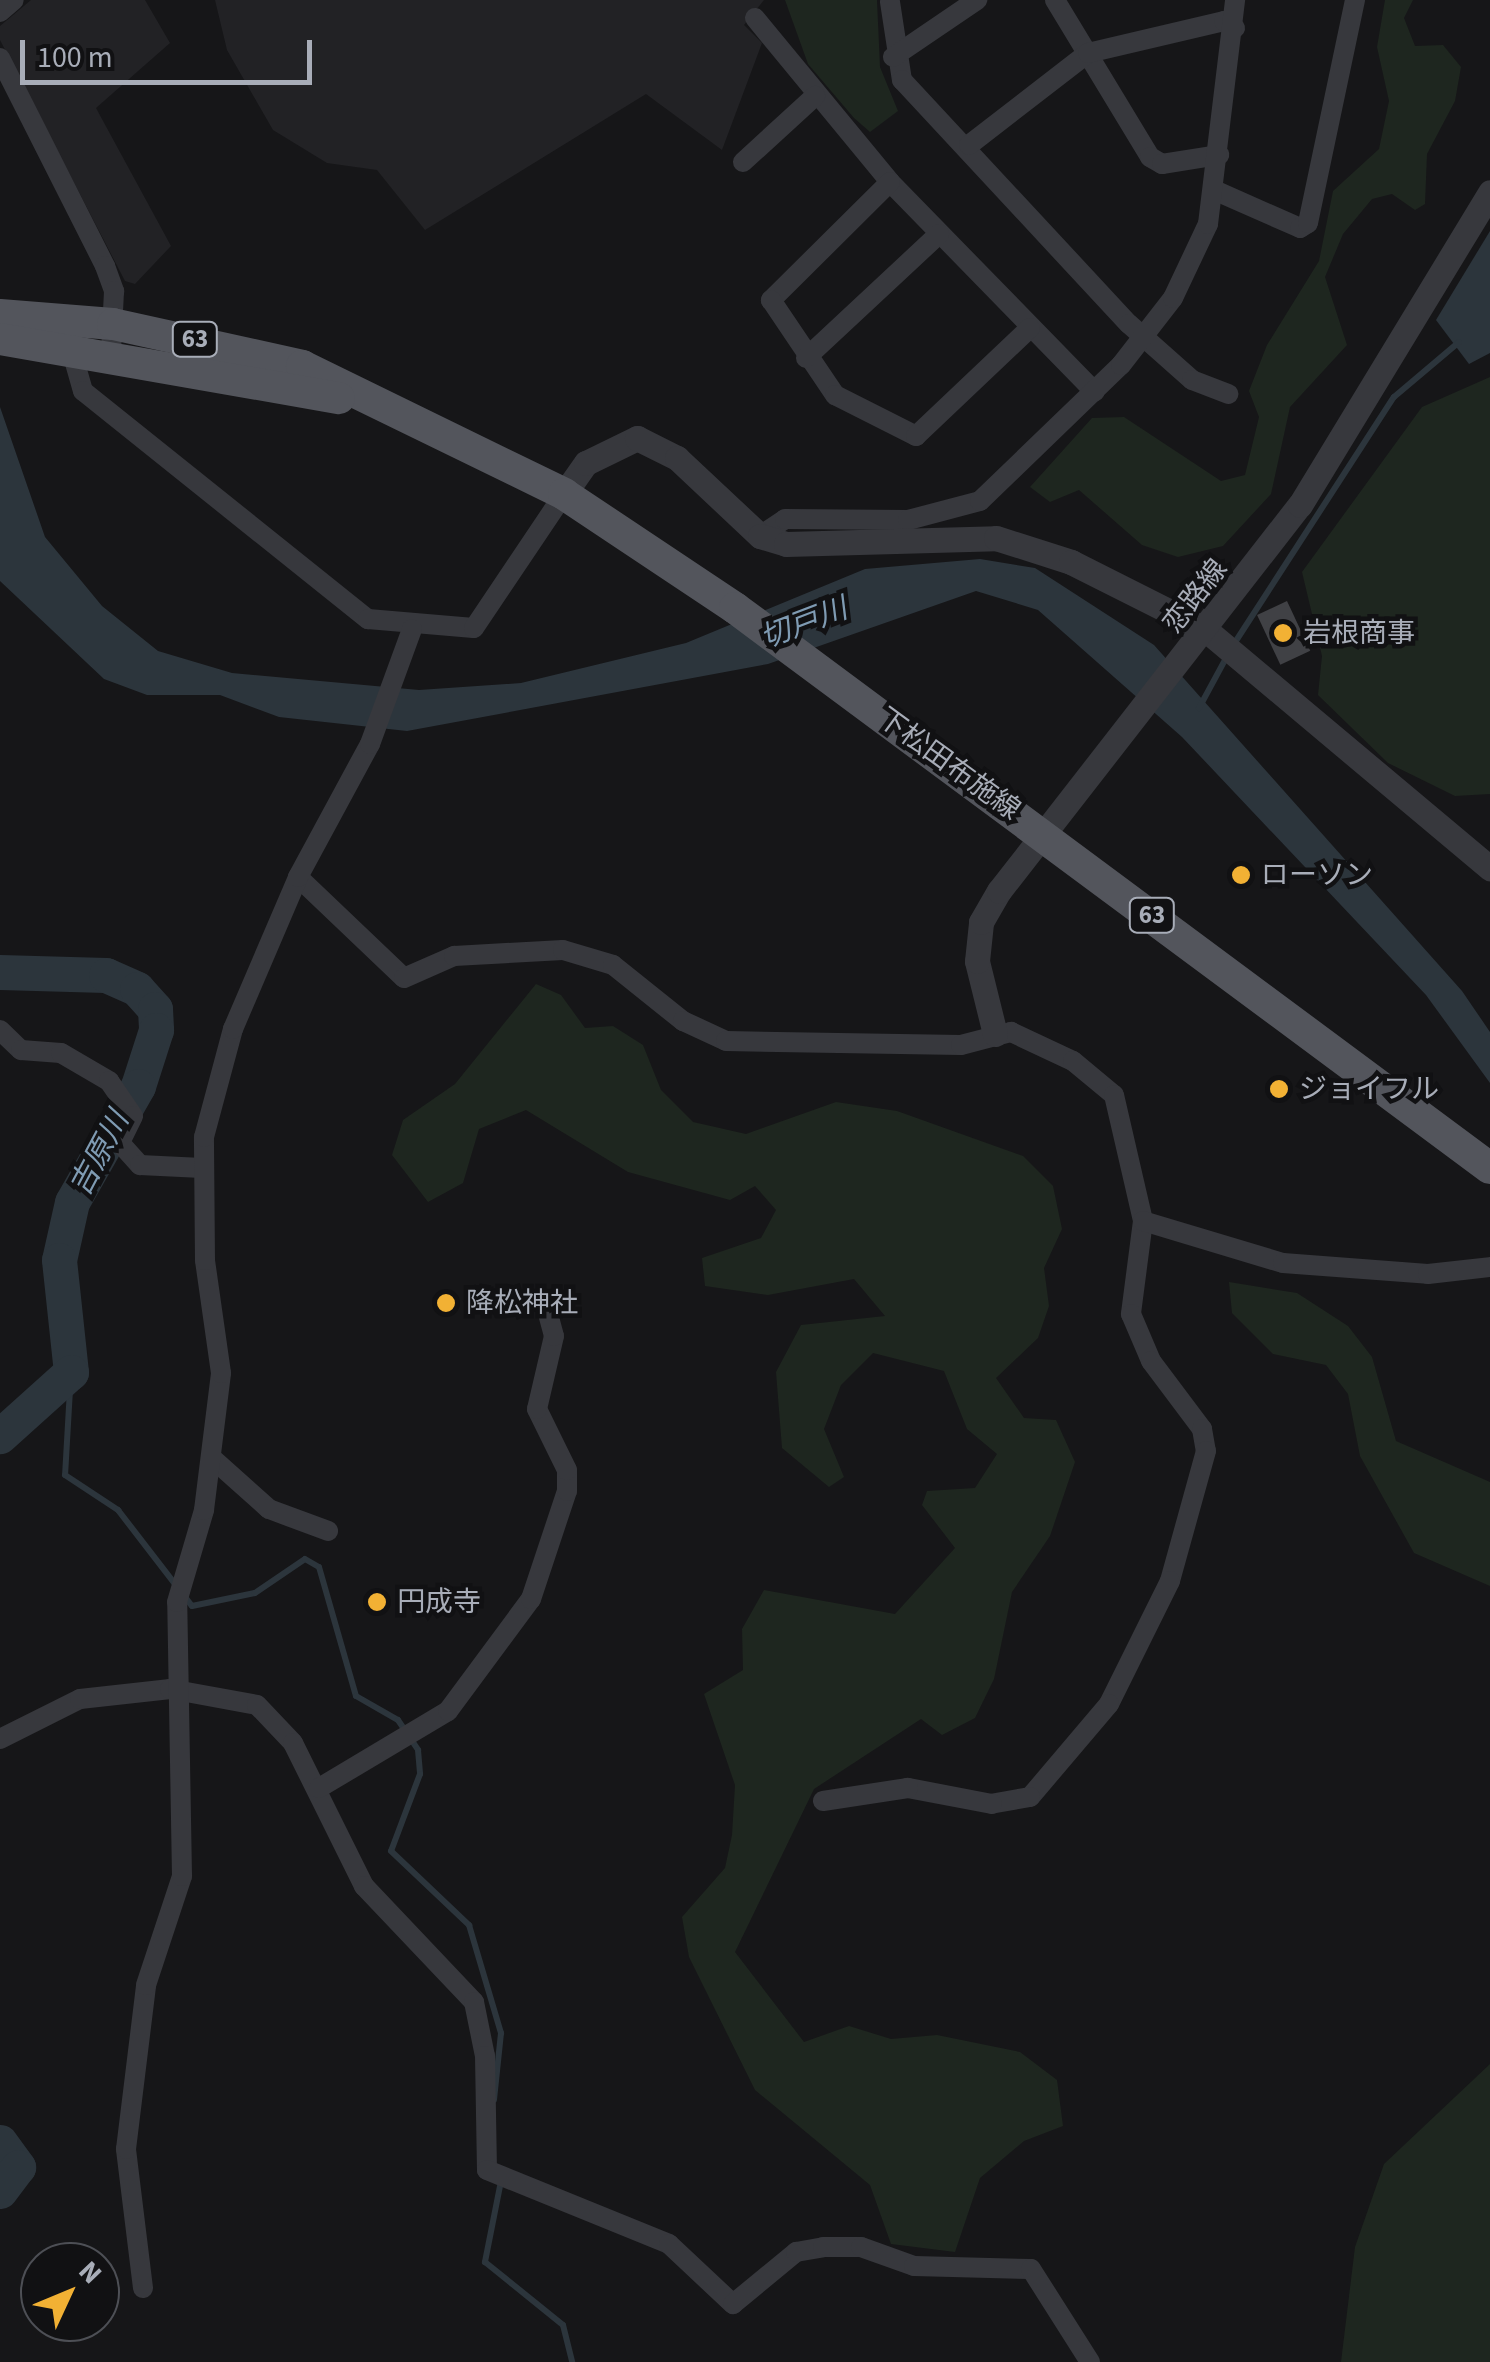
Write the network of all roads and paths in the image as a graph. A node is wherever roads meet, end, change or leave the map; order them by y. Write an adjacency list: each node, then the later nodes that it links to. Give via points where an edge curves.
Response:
1 (14, 0): 7 (street)
2 (977, 0): 11 (street)
3 (1055, 0): 10 (street)
4 (1235, 0): 9 (street)
5 (1355, 0): 18 (street, via 1308,223 1300,228)
6 (890, 2): 11 (street)
7 (0, 12)
8 (755, 18): 13 (street)
9 (1235, 28): 10 (street, via 1224,21); 15 (street)
10 (1088, 52): 14 (street); 15 (street, via 1150,157 1162,164)
11 (894, 56): 14 (street, via 902,80)
12 (0, 58): 25 (street, via 105,266)
13 (815, 96): 16 (street); 17 (street)
14 (969, 145): 24 (street)
15 (1219, 155): 18 (street)
16 (742, 162)
17 (890, 182): 20 (street); 27 (street, via 771,300)
18 (1214, 190): 24 (street, via 1197,254)
19 (1490, 192): 33 (street, 恋路線, via 1358,419)
20 (939, 234): 22 (street); 27 (street)
21 (0, 315): 23 (main road, 下松田布施線 / 63)
22 (1030, 328): 27 (street, via 916,436 854,410); 28 (street)
23 (70, 334): 25 (main road, 下松田布施線 / 63); 26 (main road, 下松田布施線 / 63); 32 (street, via 83,391 339,603)
24 (1144, 335): 28 (street); 29 (street, via 1202,387)
25 (112, 338): 30 (main road, 下松田布施線 / 63, via 378,406)
26 (0, 339)
27 (806, 358)
28 (1096, 392): 31 (street, via 980,501 908,520 785,519)
29 (1228, 394)
30 (564, 494): 31 (street, via 586,464 637,438 677,458); 32 (street, via 474,628); 34 (main road, 下松田布施線 / 63, via 735,608)
31 (760, 536): 33 (street, via 854,548 1024,543)
32 (412, 629): 36 (street, via 373,737)
33 (1206, 630): 34 (street, 恋路線); 35 (street)
34 (1044, 834): 38 (street, 恋路線, via 982,922 977,961); 40 (main road, 下松田布施線 / 63)
35 (1490, 868)
36 (298, 877): 38 (street, via 404,978 454,956 564,950 614,965 683,1021 762,1048 961,1045); 39 (street, via 233,1029)
37 (0, 1030): 39 (street, via 21,1050 61,1053 109,1080 134,1116 120,1143 140,1165)
38 (995, 1034): 41 (street, via 1026,1036 1104,1082 1122,1118)
39 (202, 1168): 44 (street, via 205,1260 220,1332)
40 (1490, 1168)
41 (1142, 1221): 42 (street, via 1284,1263 1411,1274); 49 (street, via 1130,1314 1151,1360 1202,1429 1206,1451 1170,1581 1130,1668 1030,1797 992,1804 908,1788)
42 (1490, 1266)
43 (544, 1300): 48 (street, via 554,1336 537,1409 567,1470 532,1599 476,1664 467,1691 412,1738)
44 (212, 1459): 45 (street, via 269,1509); 46 (street, via 180,1594)
45 (328, 1531)
46 (184, 1693): 47 (street, via 80,1699); 48 (street, via 258,1705); 50 (street, via 182,1876 148,1971 126,2148)
47 (0, 1739)
48 (319, 1788): 51 (street, via 364,1886 474,2002 485,2056 479,2131 500,2177 669,2244 734,2304 796,2252 822,2246 862,2247 914,2266 1031,2269)
49 (822, 1801)
50 (144, 2288)
51 (1090, 2362)

